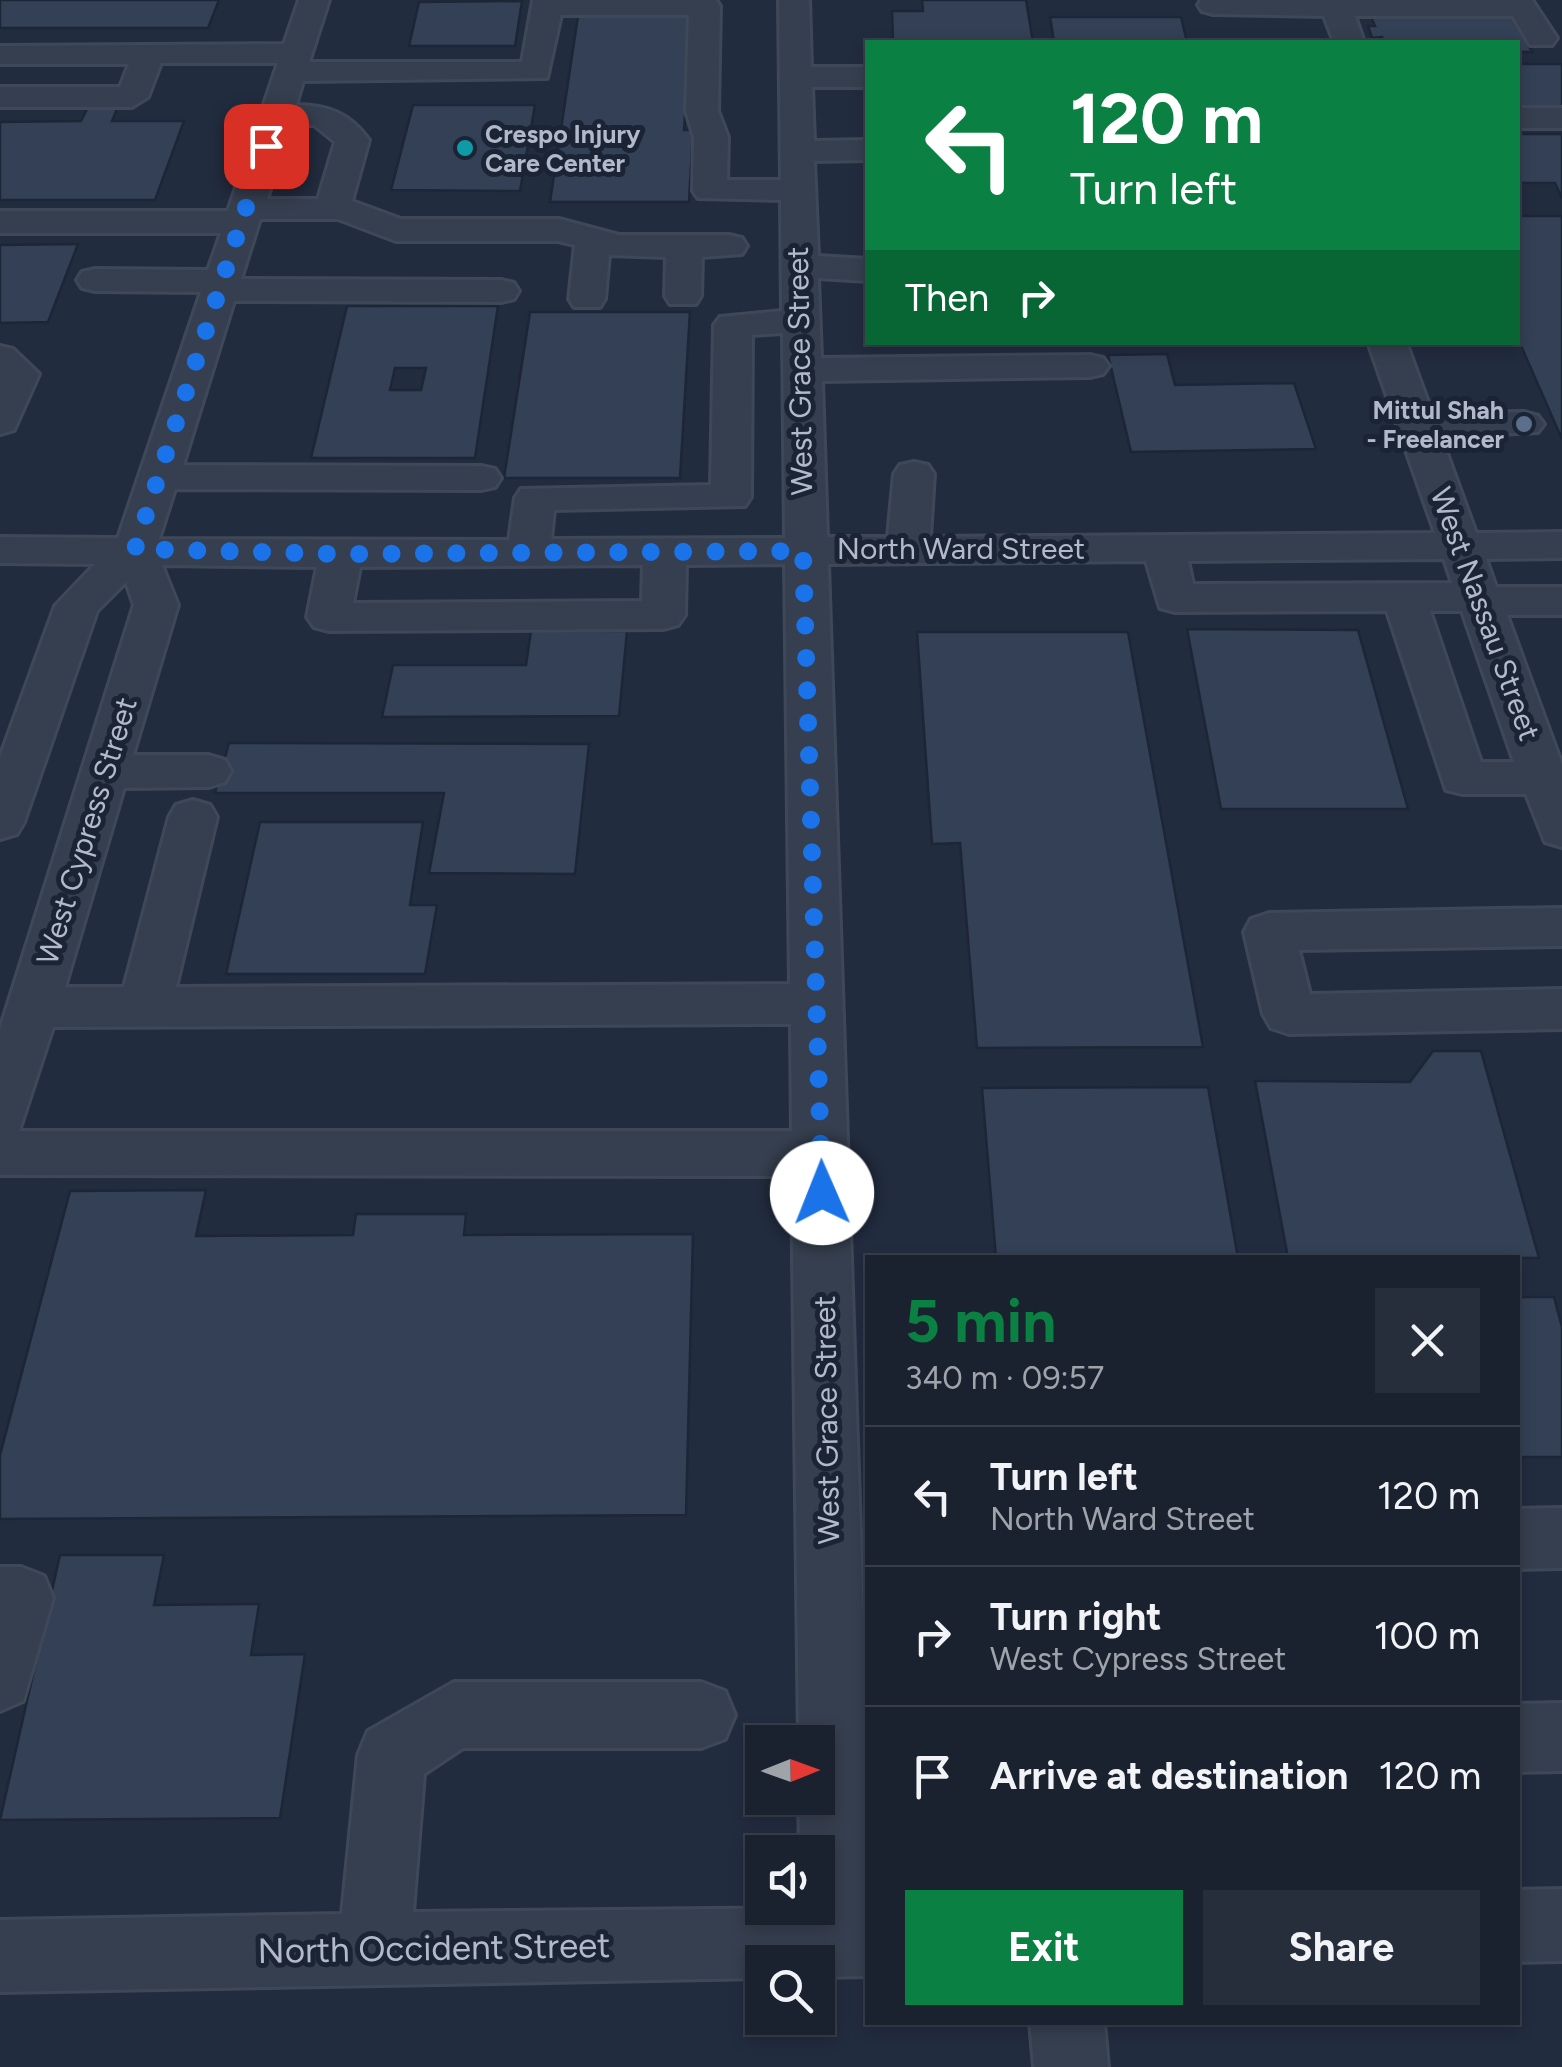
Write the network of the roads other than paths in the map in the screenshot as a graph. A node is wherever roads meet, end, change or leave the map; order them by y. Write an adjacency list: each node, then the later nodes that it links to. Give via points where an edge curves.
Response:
1 (314, 0): 13 (street)
2 (794, 0): 15 (street, West Grace Street)
3 (1212, 2): 5 (street); 8 (street)
4 (547, 3): 13 (street, via 536,70); 21 (street, via 705,6 702,110 711,137 710,191)
5 (1265, 4): 6 (street); 9 (street)
6 (1336, 8): 7 (street, via 1522,7); 10 (street)
7 (1542, 38)
8 (1224, 40)
9 (1278, 40)
10 (1349, 40)
11 (0, 54): 12 (street)
12 (149, 54): 13 (street); 16 (street, via 132,96)
13 (293, 63): 17 (street)
14 (865, 77): 15 (street)
15 (795, 78): 21 (street, West Grace Street)
16 (0, 97)
17 (276, 115): 22 (street, via 322,115 352,140); 23 (street)
18 (1520, 118): 19 (street)
19 (1562, 118)
20 (865, 151): 21 (street)
21 (797, 171): 28 (street, West Grace Street)
22 (332, 209): 23 (street); 25 (street, via 396,230 559,230)
23 (244, 216): 24 (street); 31 (street)
24 (0, 222)
25 (592, 239): 26 (street, via 618,246); 34 (street)
26 (684, 246): 27 (street); 33 (street)
27 (729, 246)
28 (798, 266): 29 (street); 36 (street, West Grace Street)
29 (865, 266)
30 (95, 280): 31 (street)
31 (220, 286): 32 (street); 44 (street)
32 (500, 291)
33 (683, 296)
34 (587, 298)
35 (1388, 345): 42 (street, West Nassau Street)
36 (800, 346): 38 (street); 46 (street, via 733,325 731,497); 54 (street, West Grace Street)
37 (0, 356): 40 (street, via 20,374)
38 (915, 356): 39 (street)
39 (1090, 366)
40 (0, 422)
41 (1524, 424): 42 (street)
42 (1416, 425): 48 (street, West Nassau Street)
43 (914, 474): 52 (street)
44 (159, 477): 45 (street); 50 (street)
45 (481, 478)
46 (713, 498): 53 (street); 56 (street, via 535,498)
47 (1562, 545): 48 (street, North Ward Street)
48 (1460, 546): 49 (street, North Ward Street); 59 (street, West Nassau Street)
49 (1164, 548): 52 (street, North Ward Street); 58 (street, via 1175,598)
50 (135, 549): 51 (street, North Ward Street); 57 (street, North Ward Street); 63 (street, West Cypress Street, via 156,606); 65 (street, via 77,606)
51 (0, 550)
52 (908, 550): 54 (street, North Ward Street)
53 (712, 551): 54 (street, North Ward Street); 55 (street, North Ward Street)
54 (803, 551): 68 (street, West Grace Street)
55 (666, 552): 56 (street, North Ward Street); 57 (street, via 663,614 329,617)
56 (528, 553): 57 (street, North Ward Street)
57 (341, 554)
58 (1404, 597): 59 (street); 61 (street, via 1463,778)
59 (1479, 599): 60 (street); 61 (street, West Nassau Street)
60 (1561, 603)
61 (1545, 750): 66 (street, West Nassau Street)
62 (208, 771): 63 (street)
63 (105, 772): 70 (street, West Cypress Street)
64 (193, 817): 69 (street)
65 (0, 822)
66 (1562, 830)
67 (1562, 928): 71 (street, via 1270,932 1289,1014)
68 (819, 1004): 69 (street); 74 (street, West Grace Street)
69 (145, 1006): 70 (street)
70 (34, 1007): 72 (street, West Cypress Street)
71 (1562, 1009)
72 (0, 1115)
73 (0, 1154): 74 (street)
74 (822, 1154): 84 (street, West Grace Street)
75 (1562, 1538): 76 (street)
76 (1520, 1539)
77 (0, 1598): 78 (street, via 21,1598)
78 (0, 1678)
79 (701, 1715): 85 (street, via 454,1715 392,1756)
80 (1562, 1737): 81 (street)
81 (1520, 1738)
82 (1562, 1925): 83 (street)
83 (1520, 1926)
84 (852, 1940): 85 (street, North Occident Street)
85 (374, 1949): 86 (street, North Occident Street)
86 (0, 1956)
87 (1067, 2025): 88 (street)
88 (1071, 2067)

